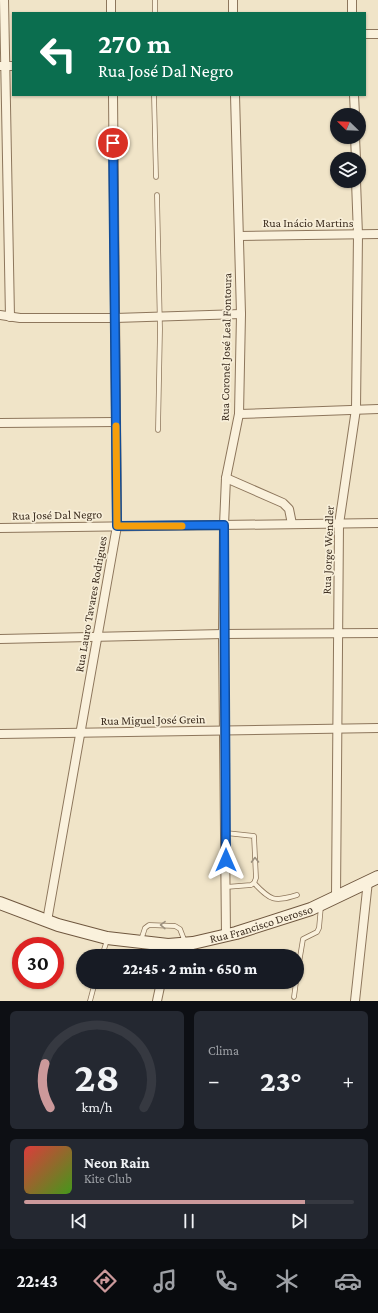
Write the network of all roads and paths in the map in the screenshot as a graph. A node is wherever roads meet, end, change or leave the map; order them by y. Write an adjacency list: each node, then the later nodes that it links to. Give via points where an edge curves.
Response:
1 (4, 0): 12 (street)
2 (111, 0): 6 (street)
3 (155, 0): 7 (lane)
4 (233, 0): 8 (street)
5 (352, 0): 9 (street)
6 (111, 12)
7 (155, 12)
8 (233, 12)
9 (352, 12)
10 (366, 34): 11 (street)
11 (378, 34)
12 (6, 66): 19 (street)
13 (112, 96): 29 (street, Rua Lauro Tavares Rodrigues)
14 (154, 96): 18 (lane)
15 (235, 96): 24 (street, Rua Coronel José Leal Fontoura)
16 (354, 96): 17 (street)
17 (355, 108)
18 (156, 177)
19 (4, 188): 27 (street)
20 (356, 188): 23 (street, Rua Jorge Wendler)
21 (157, 195): 28 (lane)
22 (378, 234): 23 (street, Rua Inácio Martins)
23 (358, 235): 24 (street, Rua Inácio Martins); 30 (street, Rua Jorge Wendler)
24 (239, 236): 25 (street, Rua Coronel José Leal Fontoura)
25 (241, 314): 28 (street); 32 (street, Rua Coronel José Leal Fontoura)
26 (0, 315): 27 (street)
27 (10, 317): 29 (street)
28 (159, 317): 29 (street); 35 (lane)
29 (115, 318): 33 (street, Rua Lauro Tavares Rodrigues)
30 (356, 409): 31 (street); 32 (street); 39 (street, Rua Jorge Wendler)
31 (378, 409)
32 (240, 414): 36 (street, Rua Coronel José Leal Fontoura)
33 (116, 422): 34 (street); 41 (street, Rua Lauro Tavares Rodrigues)
34 (0, 423)
35 (158, 430)
36 (226, 478): 38 (street, via 283,503 289,509); 40 (street, Rua Coronel José Leal Fontoura)
37 (378, 523): 39 (street, Rua José Dal Negro)
38 (292, 524): 39 (street, Rua José Dal Negro); 40 (street, Rua José Dal Negro)
39 (339, 524): 45 (street, Rua Jorge Wendler)
40 (224, 525): 41 (street, Rua José Dal Negro); 44 (street, Rua Coronel José Leal Fontoura)
41 (117, 526): 42 (street, Rua José Dal Negro); 46 (street, Rua Lauro Tavares Rodrigues)
42 (0, 528)
43 (378, 633): 45 (street)
44 (223, 634): 45 (street); 46 (street); 50 (street, Rua Coronel José Leal Fontoura)
45 (338, 634): 48 (street, Rua Jorge Wendler)
46 (98, 637): 47 (street); 51 (street, Rua Lauro Tavares Rodrigues)
47 (0, 639)
48 (337, 728): 49 (street, Rua Miguel José Grein); 50 (street, Rua Miguel José Grein); 58 (street, Rua Jorge Wendler)
49 (378, 728)
50 (225, 730): 51 (street, Rua Miguel José Grein); 53 (street, Rua Coronel José Leal Fontoura)
51 (81, 733): 52 (street, Rua Miguel José Grein); 61 (street, Rua Lauro Tavares Rodrigues)
52 (0, 734)
53 (226, 833): 55 (lane, one-way to 53, via 254,836); 56 (street, Rua Coronel José Leal Fontoura)
54 (373, 879): 58 (main road, Rua Francisco Derosso); 76 (street)
55 (254, 883): 56 (lane); 57 (lane, via 272,899 281,900)
56 (226, 887): 62 (street, Rua Coronel José Leal Fontoura)
57 (298, 895)
58 (336, 897): 60 (main road, Rua Francisco Derosso)
59 (0, 903): 61 (main road, Rua Francisco Derosso)
60 (321, 904): 62 (main road, Rua Francisco Derosso); 69 (lane, via 320,928 303,939)
61 (47, 921): 63 (main road, Rua Francisco Derosso)
62 (226, 935): 65 (main road, Rua Francisco Derosso)
63 (107, 938): 64 (main road, Rua Francisco Derosso); 66 (lane)
64 (141, 942): 65 (lane, one-way to 64, via 180,930 175,926 149,925 145,928); 67 (main road, Rua Francisco Derosso)
65 (186, 944): 68 (main road, Rua Francisco Derosso)
66 (104, 949)
67 (164, 949)
68 (170, 949)
69 (301, 949)
70 (93, 989): 74 (lane)
71 (160, 989): 75 (street)
72 (295, 989): 73 (lane)
73 (294, 997)
74 (90, 1001)
75 (157, 1001)
76 (355, 1001)

